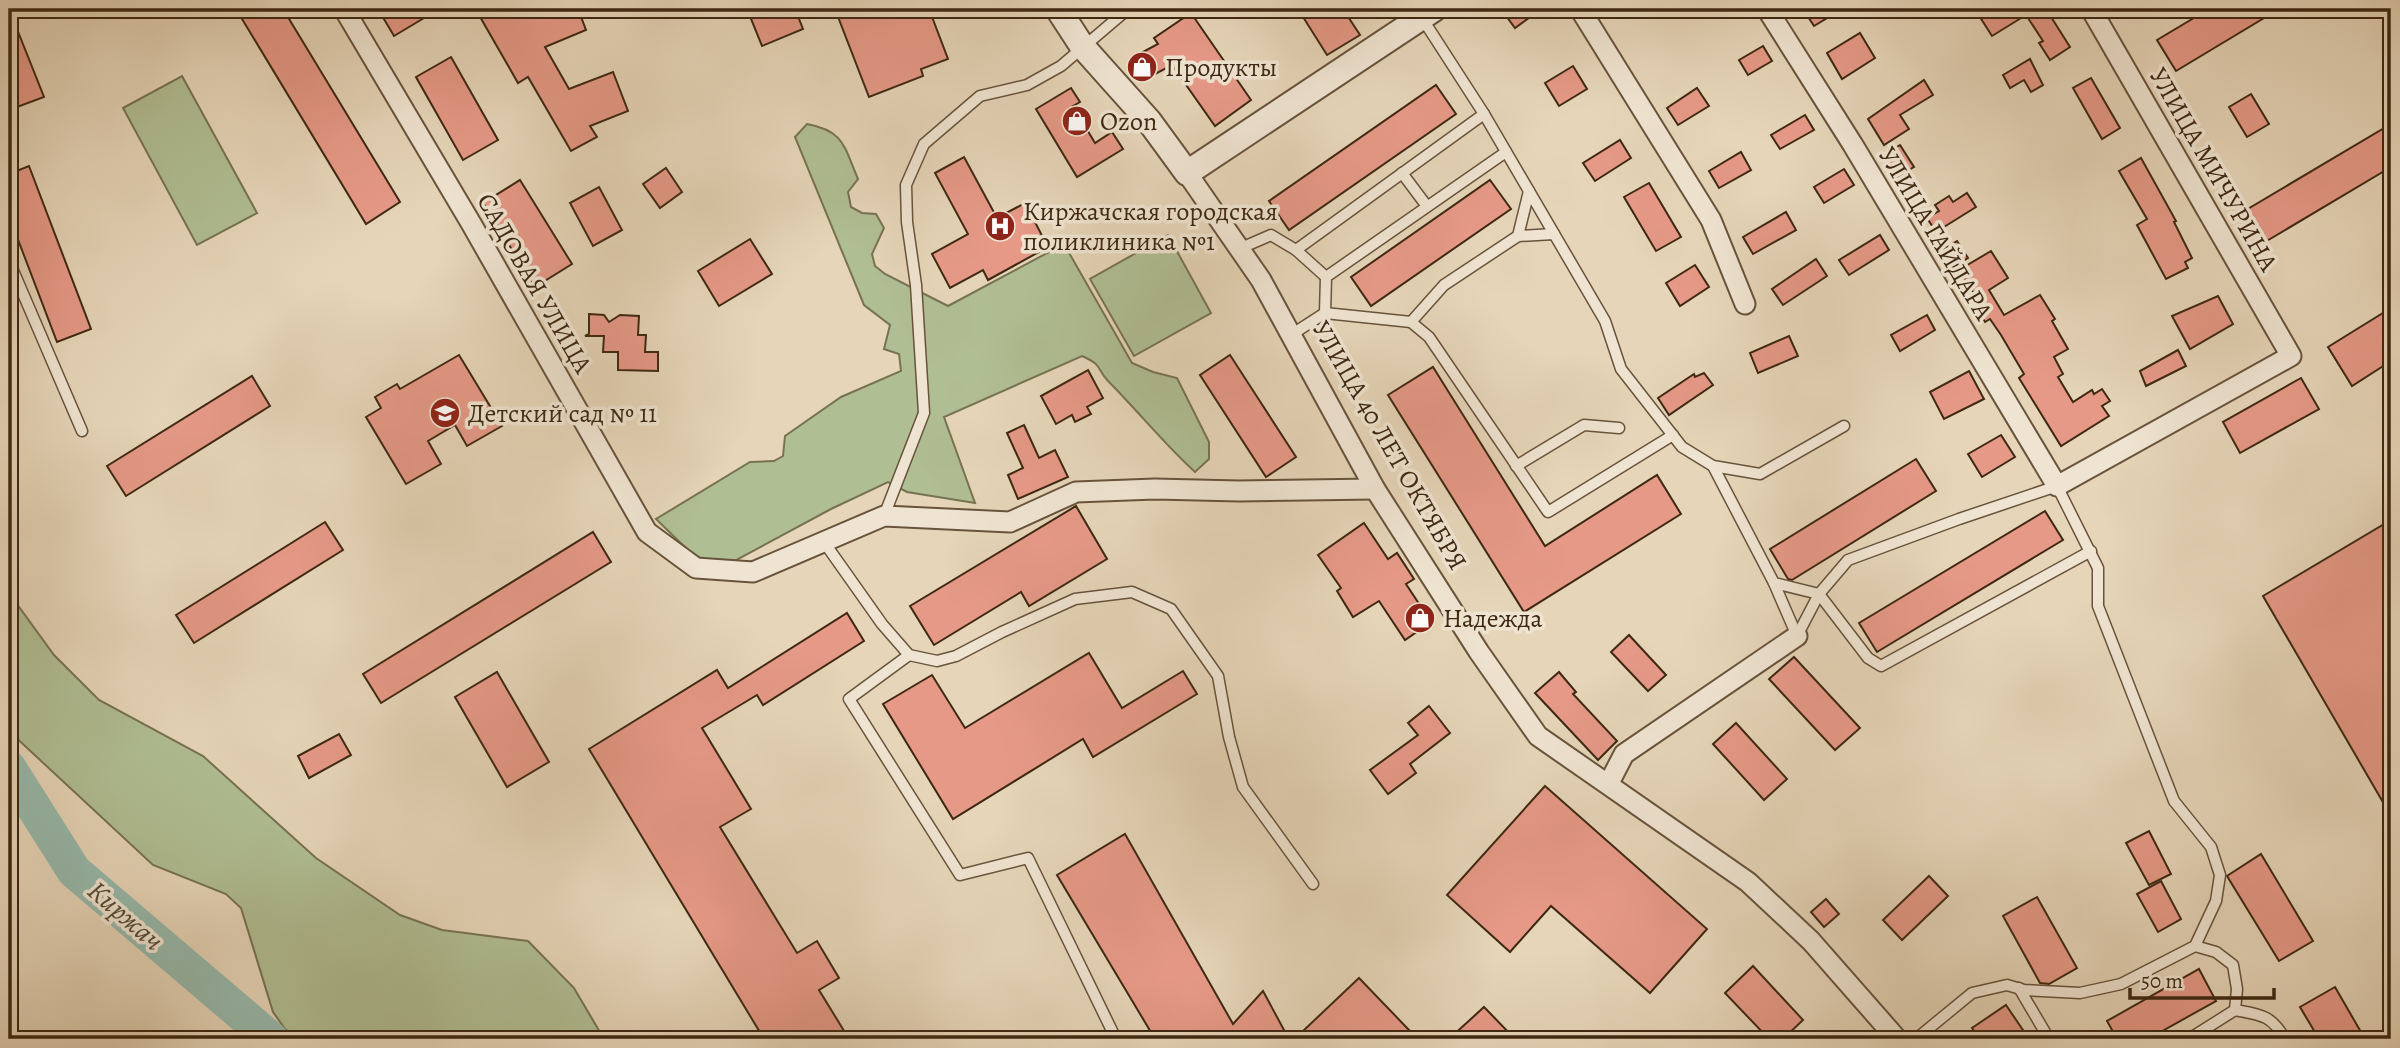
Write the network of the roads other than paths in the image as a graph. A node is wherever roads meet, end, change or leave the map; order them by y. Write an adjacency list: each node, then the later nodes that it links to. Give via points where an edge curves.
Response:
1 (344, 9): 34 (street, САДОВАЯ УЛИЦА, via 647,532 696,568 753,572)
2 (1058, 9): 8 (street, УЛИЦА 40 ЛЕТ ОКТЯБРЯ)
3 (1128, 9): 8 (lane)
4 (1580, 9): 21 (street, via 1711,219)
5 (1767, 9): 31 (street, УЛИЦА ГАЙДАРА)
6 (2091, 9): 31 (street, УЛИЦА МИЧУРИНА, via 2291,356)
7 (1428, 13): 9 (lane); 11 (street)
8 (1082, 46): 11 (street, УЛИЦА 40 ЛЕТ ОКТЯБРЯ, via 1149,121); 33 (lane, via 1061,66 1027,85 980,96 924,144 906,185 924,413)
9 (1484, 114): 10 (lane); 12 (lane)
10 (1506, 152): 13 (lane); 14 (lane)
11 (1187, 173): 17 (street, УЛИЦА 40 ЛЕТ ОКТЯБРЯ)
12 (1402, 173): 14 (lane); 18 (lane)
13 (1529, 191): 15 (lane); 16 (lane)
14 (1426, 205): 20 (lane)
15 (1554, 234): 16 (lane); 28 (lane, via 1605,321 1621,369)
16 (1518, 236): 23 (lane, via 1444,285)
17 (1241, 248): 18 (lane, via 1271,235); 24 (street, УЛИЦА 40 ЛЕТ ОКТЯБРЯ)
18 (1296, 250): 20 (lane)
19 (9, 261): 27 (lane)
20 (1326, 277): 22 (lane)
21 (1745, 304)
22 (1325, 313): 23 (lane); 24 (lane)
23 (1411, 322): 29 (lane, via 1429,337)
24 (1291, 335): 32 (street, УЛИЦА 40 ЛЕТ ОКТЯБРЯ)
25 (1844, 426): 30 (lane, via 1760,474)
26 (1619, 428): 29 (lane, via 1584,425)
27 (82, 430)
28 (1673, 435): 29 (lane, via 1548,512); 30 (lane, via 1682,447)
29 (1516, 466)
30 (1713, 466): 36 (lane)
31 (2057, 486): 35 (lane); 37 (lane, via 1848,560)
32 (1375, 489): 33 (street, via 1076,492 1010,522); 40 (street, УЛИЦА 40 ЛЕТ ОКТЯБРЯ, via 1538,736)
33 (884, 516): 34 (street)
34 (824, 542): 39 (lane)
35 (2091, 551): 37 (lane, via 1881,666 1868,658); 42 (lane, via 2098,568 2098,606 2174,801 2211,847 2220,875 2216,901)
36 (1774, 583): 37 (lane); 38 (lane)
37 (1819, 594): 38 (lane)
38 (1797, 636): 40 (street, via 1624,754)
39 (909, 655): 41 (lane, via 937,662 956,656 1075,599 1132,592 1171,609 1218,676 1243,787); 45 (lane, via 849,699 960,876 1028,858)
40 (1609, 783): 46 (street, УЛИЦА 40 ЛЕТ ОКТЯБРЯ, via 1748,882 1811,941)
41 (1314, 884)
42 (2195, 946): 43 (lane, via 2121,984 2080,993); 44 (lane, via 2216,952 2233,965)
43 (2019, 988): 47 (lane, via 2007,985 1972,993); 48 (lane)
44 (2235, 1010): 49 (lane); 50 (lane, via 2275,1023)
45 (1116, 1039)
46 (1897, 1039)
47 (1916, 1039)
48 (2049, 1039)
49 (2189, 1039)
50 (2285, 1039)

